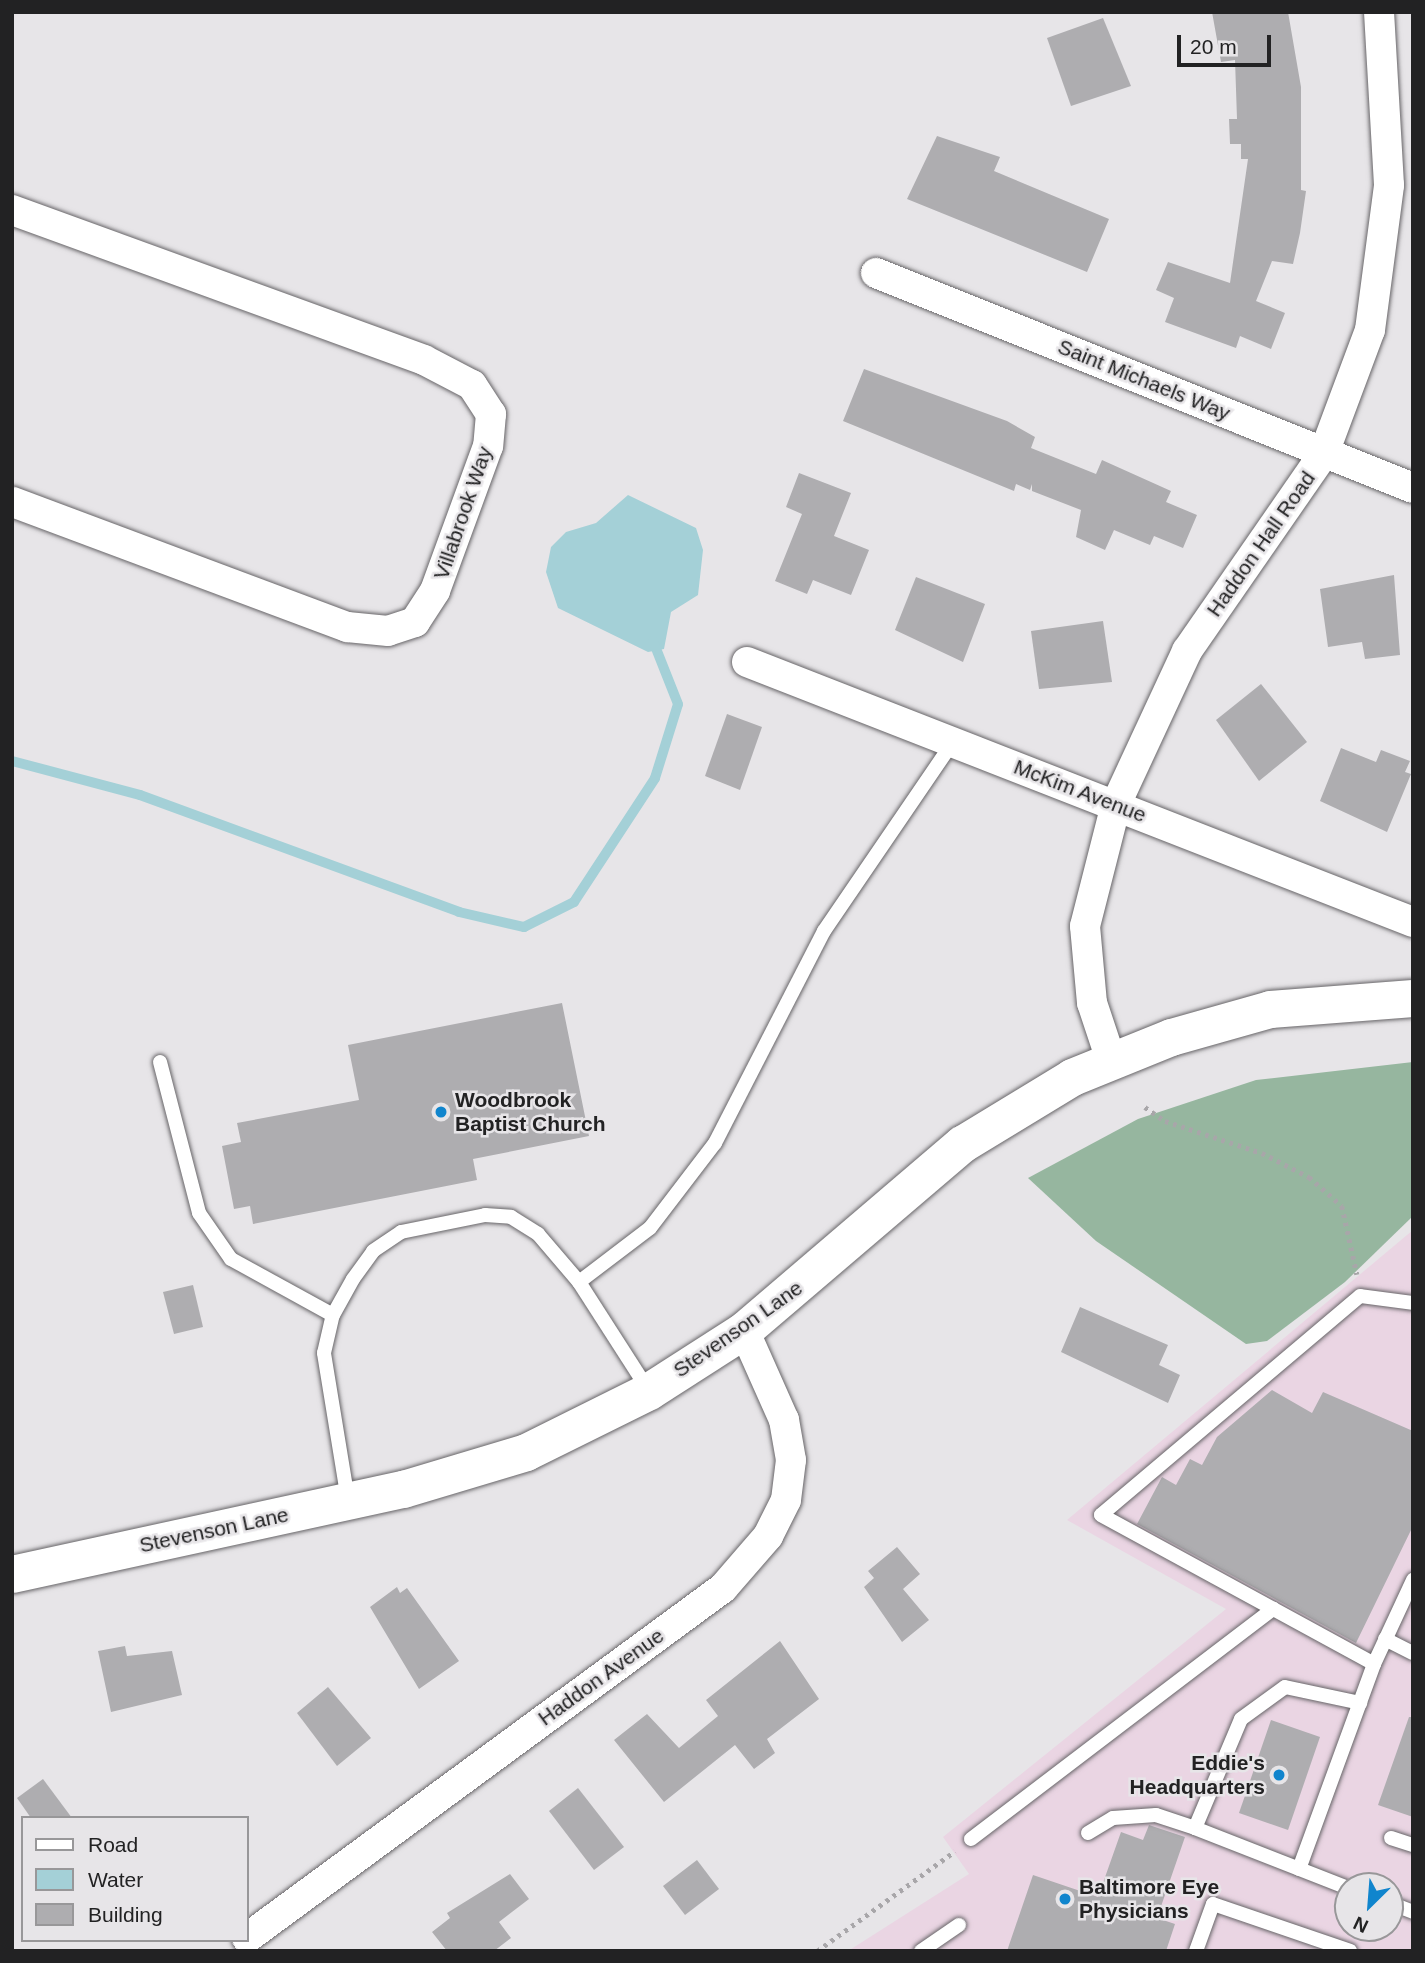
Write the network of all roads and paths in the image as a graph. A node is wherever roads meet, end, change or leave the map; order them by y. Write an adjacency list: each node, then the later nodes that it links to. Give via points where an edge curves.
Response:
1 (1379, 12): 4 (street, Haddon Hall Road, via 1389,185 1380,283 1356,374)
2 (12, 209): 6 (street, Villabrook Way, via 424,359 472,385 491,414 488,446 435,591 415,621 388,631 347,628)
3 (876, 273): 4 (street, Saint Michaels Way)
4 (1324, 453): 5 (street, Saint Michaels Way); 9 (street, Haddon Hall Road, via 1187,652)
5 (1413, 488)
6 (12, 502)
7 (747, 663): 8 (street, McKim Avenue)
8 (953, 742): 9 (street, McKim Avenue); 15 (lane, via 824,931 715,1143 650,1228)
9 (1116, 804): 10 (street, McKim Avenue); 12 (street, Haddon Hall Road, via 1085,926 1092,1003)
10 (1413, 922)
11 (1413, 998): 12 (street, Stevenson Lane, via 1270,1009)
12 (1111, 1060): 19 (street, Stevenson Lane, via 962,1144)
13 (160, 1062): 18 (lane, via 199,1213 230,1259)
14 (1145, 1107): 16 (path, via 1211,1141 1262,1153 1342,1206)
15 (579, 1282): 18 (lane, via 538,1234 511,1217 485,1215 401,1232 373,1251); 20 (lane)
16 (1360, 1296): 17 (lane); 24 (lane, via 1101,1515)
17 (1413, 1303)
18 (332, 1315): 21 (lane, via 324,1353 326,1389)
19 (744, 1330): 20 (street, Stevenson Lane); 37 (street, Haddon Avenue, via 784,1420 791,1460 786,1500 768,1536 723,1588)
20 (649, 1391): 21 (street, Stevenson Lane, via 526,1452)
21 (348, 1501): 22 (street, Stevenson Lane)
22 (12, 1574)
23 (1413, 1580): 25 (lane)
24 (1273, 1609): 27 (lane); 32 (lane)
25 (1385, 1639): 26 (lane); 27 (lane)
26 (1413, 1653)
27 (1374, 1664): 28 (lane)
28 (1360, 1703): 29 (lane, via 1285,1687 1241,1719); 34 (lane)
29 (1195, 1828): 30 (lane, via 1156,1815 1113,1818); 34 (lane)
30 (1088, 1833)
31 (1391, 1838): 33 (lane)
32 (971, 1839): 38 (path)
33 (1413, 1845)
34 (1299, 1869): 35 (lane)
35 (1334, 1883)
36 (958, 1925): 39 (lane)
37 (248, 1937)
38 (817, 1951)
39 (921, 1951)
40 (1196, 1951): 41 (lane, via 1213,1904)
41 (1350, 1951)

